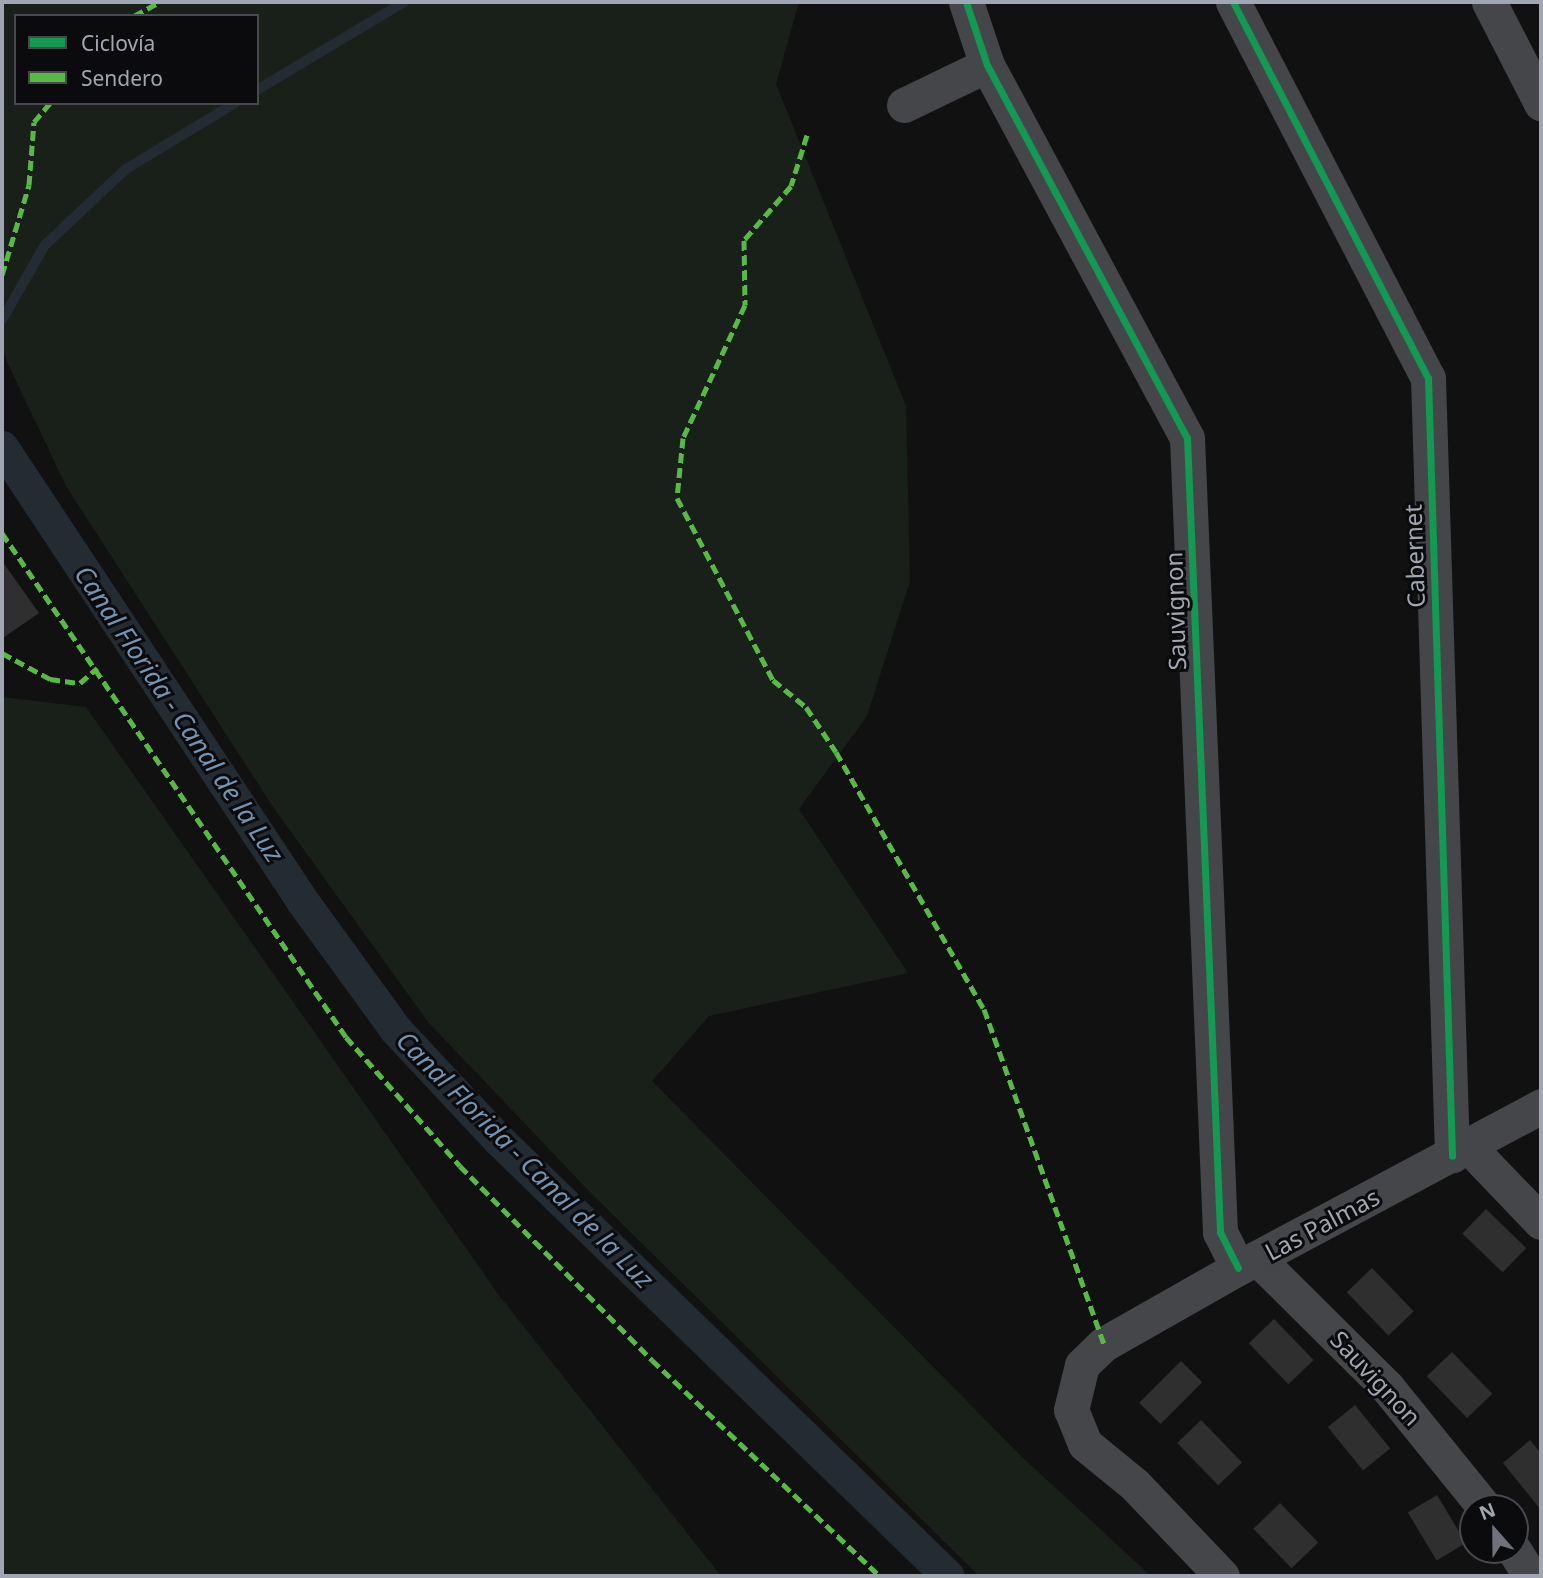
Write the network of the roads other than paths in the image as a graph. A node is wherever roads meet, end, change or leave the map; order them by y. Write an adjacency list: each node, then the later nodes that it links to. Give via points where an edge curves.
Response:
1 (966, 2): 4 (street, Sauvignon)
2 (1233, 2): 8 (street, Cabernet, via 1428,378)
3 (1489, 2): 5 (street)
4 (987, 65): 6 (street); 10 (street, Sauvignon, via 1187,438 1220,1233)
5 (1541, 103)
6 (904, 105)
7 (1541, 1106): 8 (street, Las Palmas)
8 (1460, 1151): 9 (street); 10 (street, Las Palmas)
9 (1541, 1222)
10 (1247, 1263): 11 (street, Sauvignon, via 1387,1387); 12 (street, Las Palmas, via 1104,1344 1082,1365 1073,1386 1071,1410 1084,1444 1142,1492)
11 (1474, 1494)
12 (1222, 1576)

